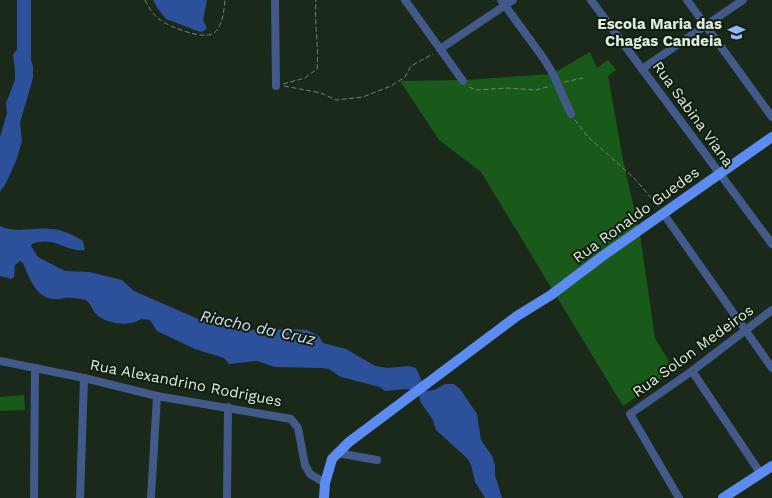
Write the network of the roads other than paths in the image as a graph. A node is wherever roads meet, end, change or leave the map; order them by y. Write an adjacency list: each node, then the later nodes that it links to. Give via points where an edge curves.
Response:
1 (276, 0): 12 (street)
2 (405, 0): 9 (street)
3 (513, 0): 7 (street)
4 (591, 0): 10 (street, Rua Sabina Viana)
5 (687, 0): 8 (street)
6 (743, 0): 8 (street)
7 (503, 3): 9 (street); 13 (street, via 544,59)
8 (706, 25): 10 (street); 14 (street)
9 (440, 49): 11 (street)
10 (642, 69): 16 (street, Rua Sabina Viana)
11 (463, 81)
12 (276, 86)
13 (571, 114)
14 (772, 117)
15 (772, 137): 16 (main road, Rua Ronaldo Guedes)
16 (719, 173): 17 (main road, Rua Ronaldo Guedes); 18 (street, Rua Sabina Viana)
17 (663, 214): 20 (street); 28 (main road, Rua Ronaldo Guedes, via 517,316)
18 (772, 244)
19 (772, 310): 20 (street, Rua Solon Medeiros)
20 (745, 330): 23 (street); 24 (street, Rua Solon Medeiros)
21 (0, 362): 22 (street, Rua Alexandrino Rodrigues)
22 (35, 368): 25 (street, Rua Alexandrino Rodrigues); 33 (street)
23 (772, 368)
24 (692, 371): 31 (street); 38 (street, Rua Solon Medeiros, via 630,414)
25 (84, 378): 26 (street, Rua Alexandrino Rodrigues); 34 (street)
26 (157, 396): 27 (street, Rua Alexandrino Rodrigues); 35 (street)
27 (228, 407): 32 (street, Rua Alexandrino Rodrigues, via 292,419 298,428 305,465 310,474); 36 (street)
28 (337, 453): 29 (street); 32 (main road)
29 (377, 460)
30 (772, 466): 31 (main road)
31 (761, 474): 39 (main road)
32 (325, 483): 37 (main road)
33 (34, 498)
34 (80, 498)
35 (151, 498)
36 (227, 498)
37 (324, 498)
38 (679, 498)
39 (723, 498)

